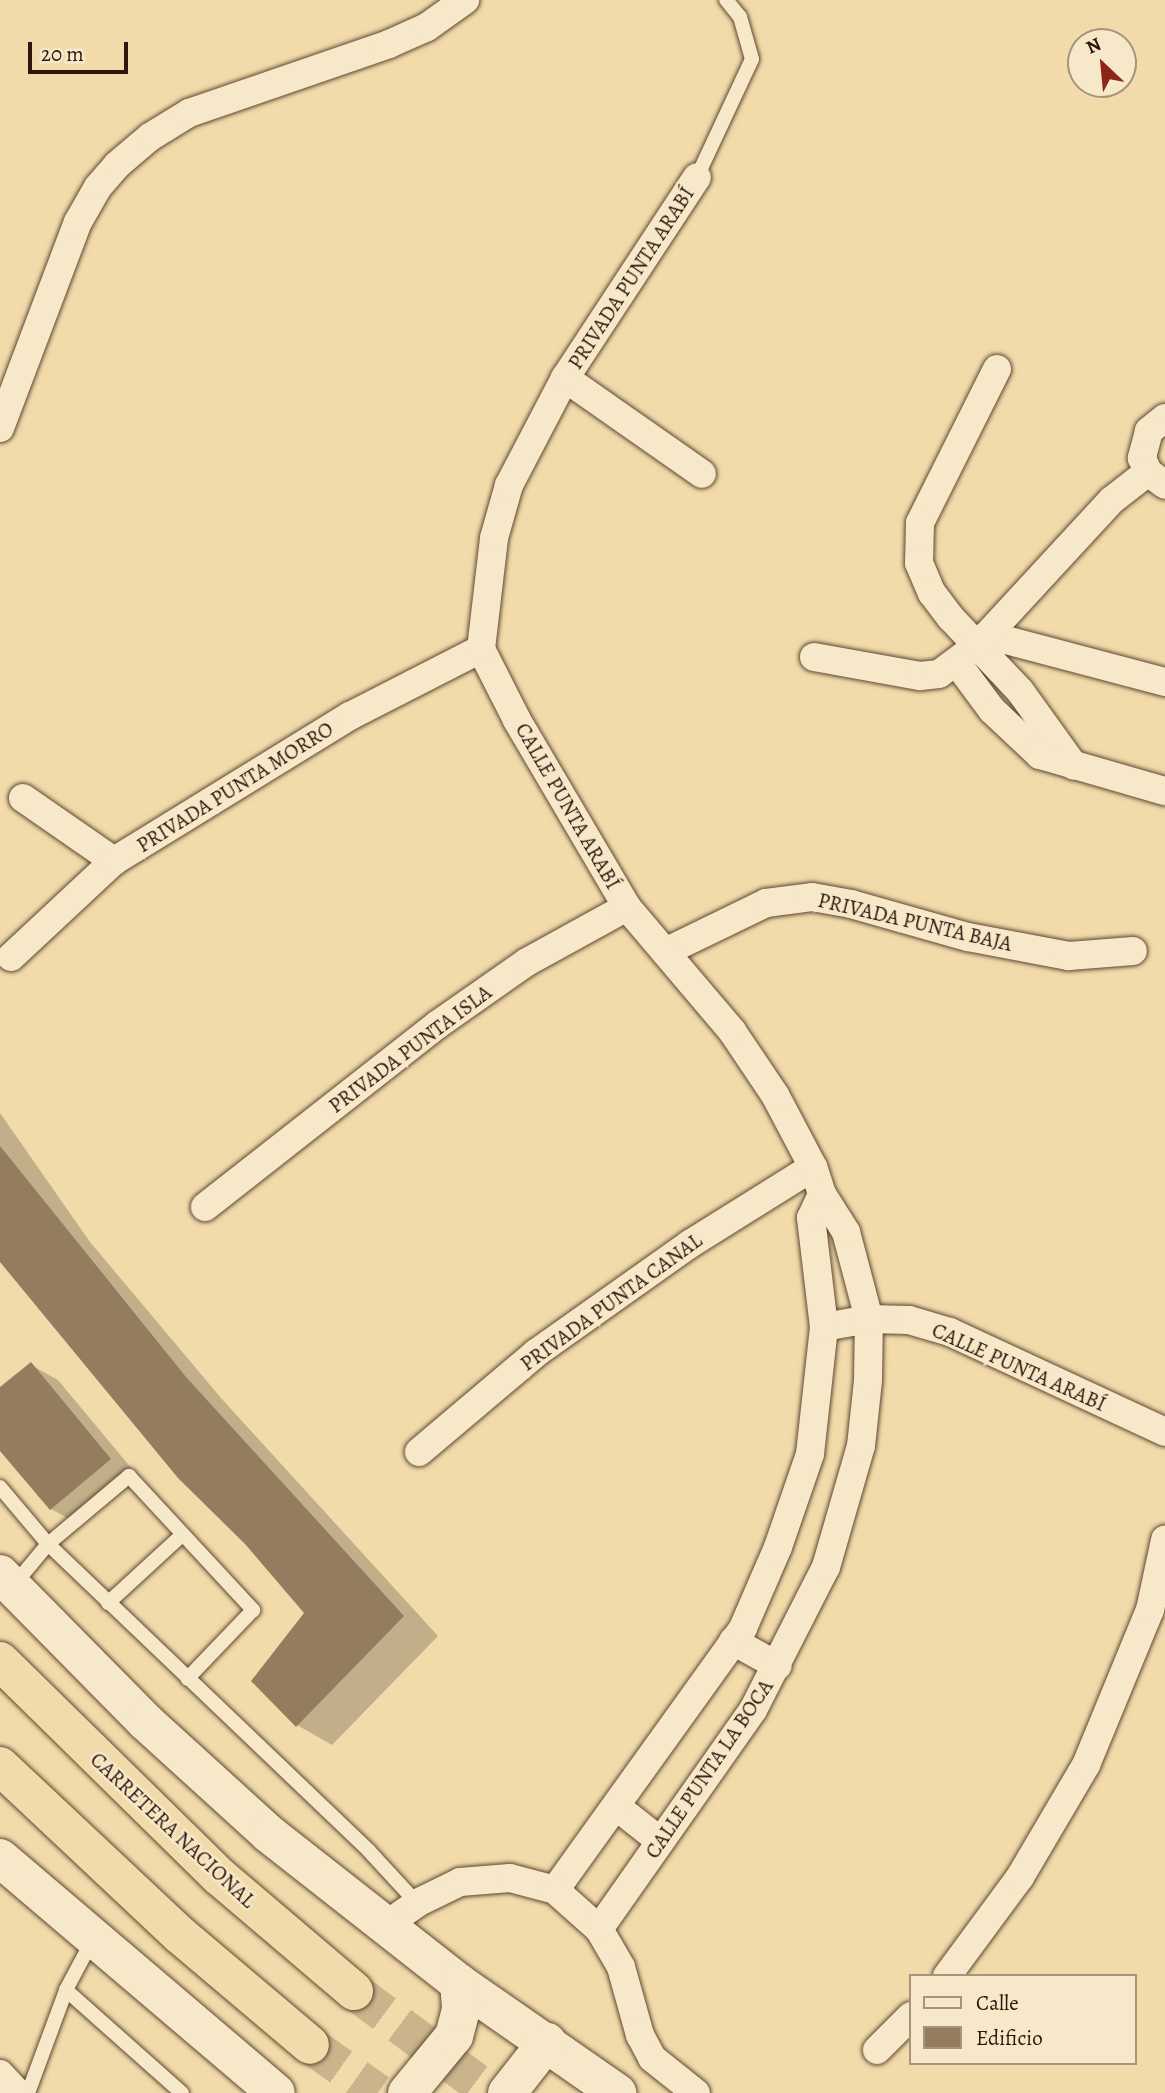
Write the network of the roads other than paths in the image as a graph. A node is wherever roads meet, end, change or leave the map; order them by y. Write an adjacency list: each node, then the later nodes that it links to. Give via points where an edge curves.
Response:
1 (465, 0): 7 (street, via 427,27 389,44 189,113 117,165 97,187 78,222)
2 (726, 0): 3 (lane, via 740,17 752,59)
3 (697, 177): 5 (street, PRIVADA PUNTA ARABÍ)
4 (997, 369): 10 (street, via 920,523 919,563 932,593)
5 (565, 378): 8 (street); 11 (street, via 509,485 494,538)
6 (1165, 418): 9 (street, via 1149,430 1143,444)
7 (0, 428)
8 (702, 474)
9 (1156, 478): 10 (street, via 1112,500)
10 (974, 647): 12 (street, via 939,674 920,676); 13 (street); 14 (street, via 1020,691 1074,766)
11 (481, 649): 16 (street, PRIVADA PUNTA MORRO, via 350,716); 17 (street, CALLE PUNTA ARABÍ, via 517,720)
12 (814, 657)
13 (1165, 682)
14 (1165, 791)
15 (23, 798): 16 (street)
16 (114, 861): 20 (street, PRIVADA PUNTA MORRO)
17 (627, 907): 19 (street, CALLE PUNTA ARABÍ); 23 (street, PRIVADA PUNTA ISLA, via 527,962 437,1025)
18 (1133, 951): 19 (street, PRIVADA PUNTA BAJA, via 1069,956 968,937 812,897 766,903)
19 (665, 952): 21 (street, CALLE PUNTA ARABÍ, via 754,1063)
20 (11, 957)
21 (813, 1167): 22 (street, CALLE PUNTA ARABÍ); 27 (street, PRIVADA PUNTA CANAL, via 690,1244 536,1353)
22 (822, 1194): 24 (street, CALLE PUNTA ARABÍ, via 846,1232); 25 (street, via 811,1218 811,1238)
23 (205, 1207)
24 (869, 1319): 25 (street, CALLE PUNTA ARABÍ); 26 (street, CALLE PUNTA ARABÍ, via 909,1320 950,1332); 36 (street, CALLE PUNTA LA BOCA, via 861,1446 827,1567)
25 (824, 1327): 34 (street, via 810,1454 778,1547)
26 (1165, 1432)
27 (419, 1452)
28 (0, 1487): 31 (lane)
29 (182, 1535): 31 (lane, via 129,1476); 33 (lane); 37 (lane, via 253,1610)
30 (1165, 1540): 47 (street, via 1150,1610 1086,1765 1020,1877)
31 (48, 1544): 32 (lane); 33 (lane)
32 (6, 1580): 44 (street, via 146,1722 239,1806)
33 (108, 1603): 37 (lane)
34 (733, 1641): 36 (street); 39 (street)
35 (0, 1661): 50 (highway, CARRETERA NACIONAL, via 220,1877)
36 (778, 1666): 40 (street, CALLE PUNTA LA BOCA, via 753,1710)
37 (187, 1679): 43 (lane, via 369,1851)
38 (0, 1766): 53 (highway, via 180,1935)
39 (617, 1807): 40 (street); 42 (street)
40 (660, 1841): 45 (street, CALLE PUNTA LA BOCA)
41 (0, 1858): 46 (street)
42 (555, 1889): 43 (street, via 510,1878 460,1882); 45 (street)
43 (417, 1903): 44 (street)
44 (386, 1925): 48 (street)
45 (599, 1929): 63 (street, via 621,1967 640,2035 652,2058)
46 (93, 1940): 49 (lane); 56 (street)
47 (948, 1974)
48 (459, 1983): 52 (street); 61 (street, via 461,2009 454,2036)
49 (66, 1990): 59 (lane); 60 (lane)
50 (354, 1991)
51 (909, 2018): 54 (street)
52 (547, 2042): 57 (street); 62 (street)
53 (310, 2045)
54 (877, 2050)
55 (0, 2074): 58 (street)
56 (261, 2089)
57 (607, 2090)
58 (18, 2093)
59 (28, 2093)
60 (182, 2093)
61 (407, 2093)
62 (507, 2093)
63 (696, 2093)

